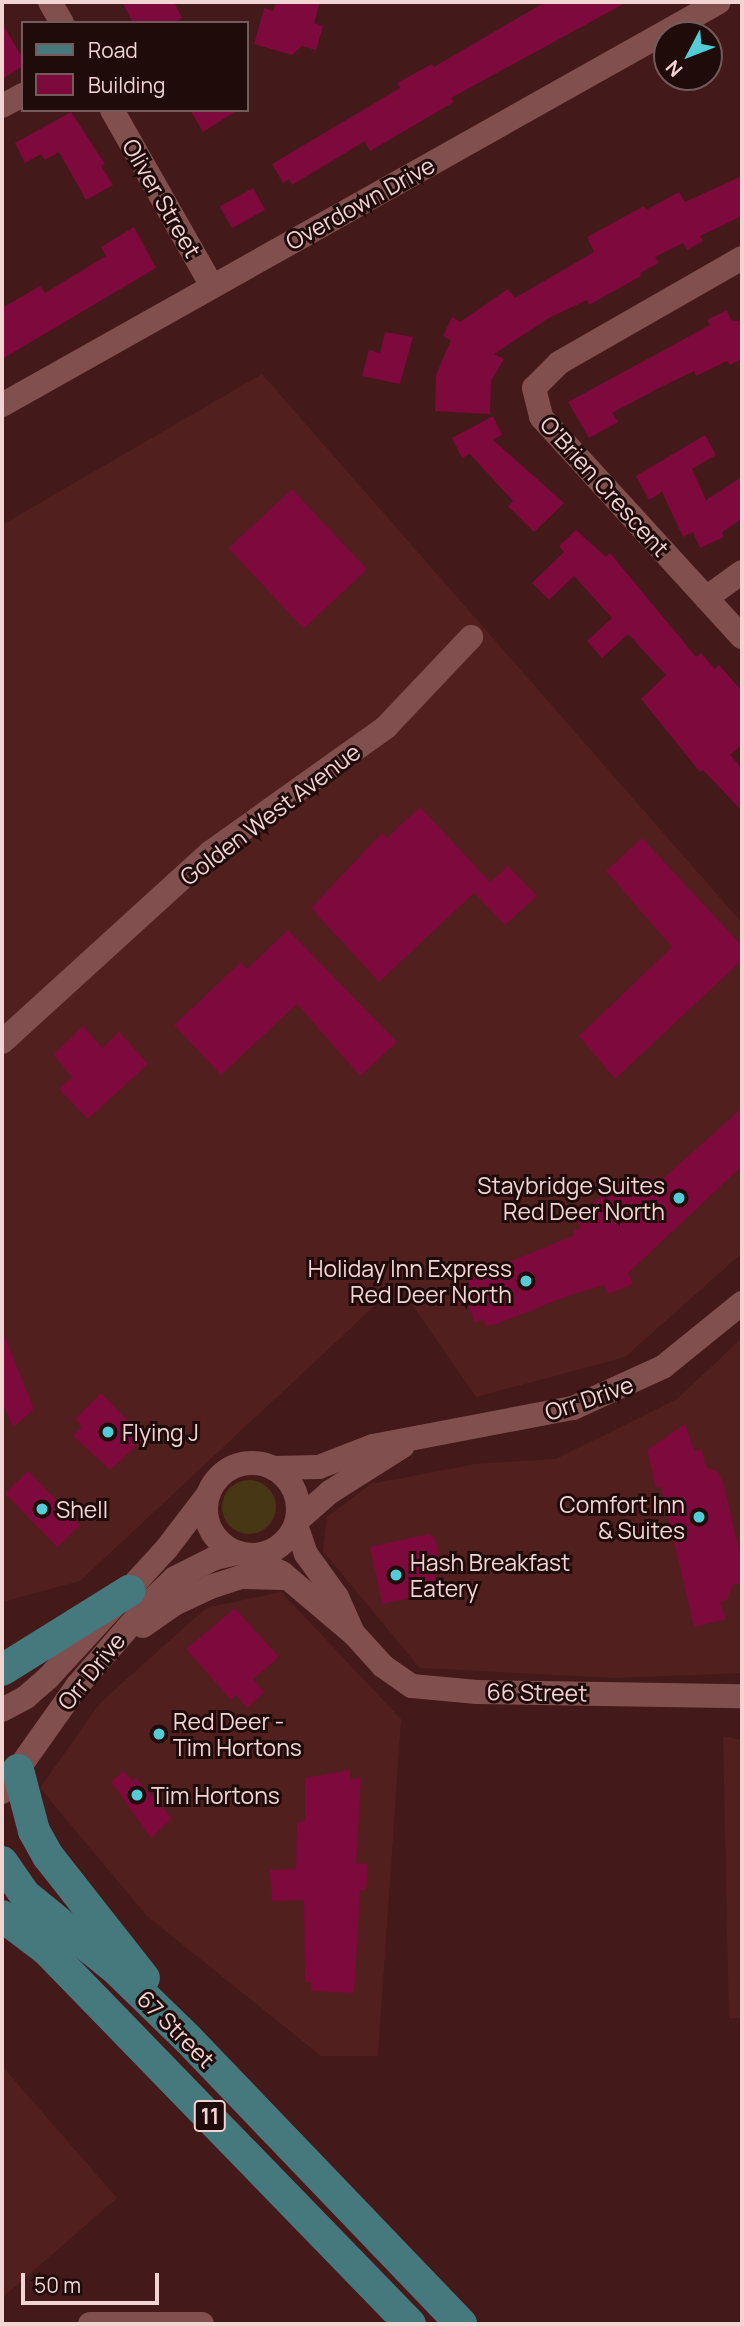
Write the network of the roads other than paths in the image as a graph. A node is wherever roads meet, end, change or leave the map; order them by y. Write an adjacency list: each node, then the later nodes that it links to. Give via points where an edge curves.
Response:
1 (50, 2): 3 (street)
2 (719, 2): 8 (street, Overdown Drive)
3 (61, 21)
4 (21, 96): 5 (street)
5 (2, 106)
6 (113, 112): 8 (street, Oliver Street)
7 (742, 258): 11 (street, O'Brien Crescent, via 559,363 534,387 541,417)
8 (212, 286): 9 (street, Overdown Drive)
9 (2, 405)
10 (742, 572): 11 (street)
11 (706, 598): 13 (street, O'Brien Crescent)
12 (471, 637): 14 (street, Golden West Avenue, via 386,727 211,852)
13 (742, 637)
14 (2, 1042)
15 (742, 1303): 16 (street, Orr Drive, via 681,1355 625,1388 573,1408)
16 (411, 1441): 17 (street, Orr Drive, via 373,1446 319,1467); 19 (street, Orr Drive, via 330,1492)
17 (273, 1468): 18 (street, via 235,1466); 19 (street, via 294,1490)
18 (209, 1493): 20 (street, via 207,1522 223,1546); 22 (street, Orr Drive)
19 (297, 1522): 20 (street, via 277,1549); 23 (street, 66 Street, via 306,1554 337,1597)
20 (242, 1554): 21 (street, 66 Street); 24 (street, Orr Drive, via 215,1558 175,1578)
21 (290, 1579): 23 (street, 66 Street); 24 (street, via 248,1576 198,1592)
22 (130, 1591): 25 (main road); 27 (street, Orr Drive, via 35,1690)
23 (354, 1634): 26 (street, 66 Street, via 397,1677 428,1690)
24 (108, 1651): 28 (street, Orr Drive, via 77,1686)
25 (2, 1670)
26 (742, 1696)
27 (2, 1710)
28 (10, 1781): 31 (main road, via 48,1856)
29 (2, 1862): 31 (main road, 67 Street / 11, via 25,1895 117,1970)
30 (2, 1916): 34 (main road, 67 Street / 11, via 47,1950)
31 (187, 2038): 35 (main road, 67 Street / 11)
32 (90, 2324): 33 (street)
33 (201, 2324)
34 (410, 2324)
35 (461, 2324)

